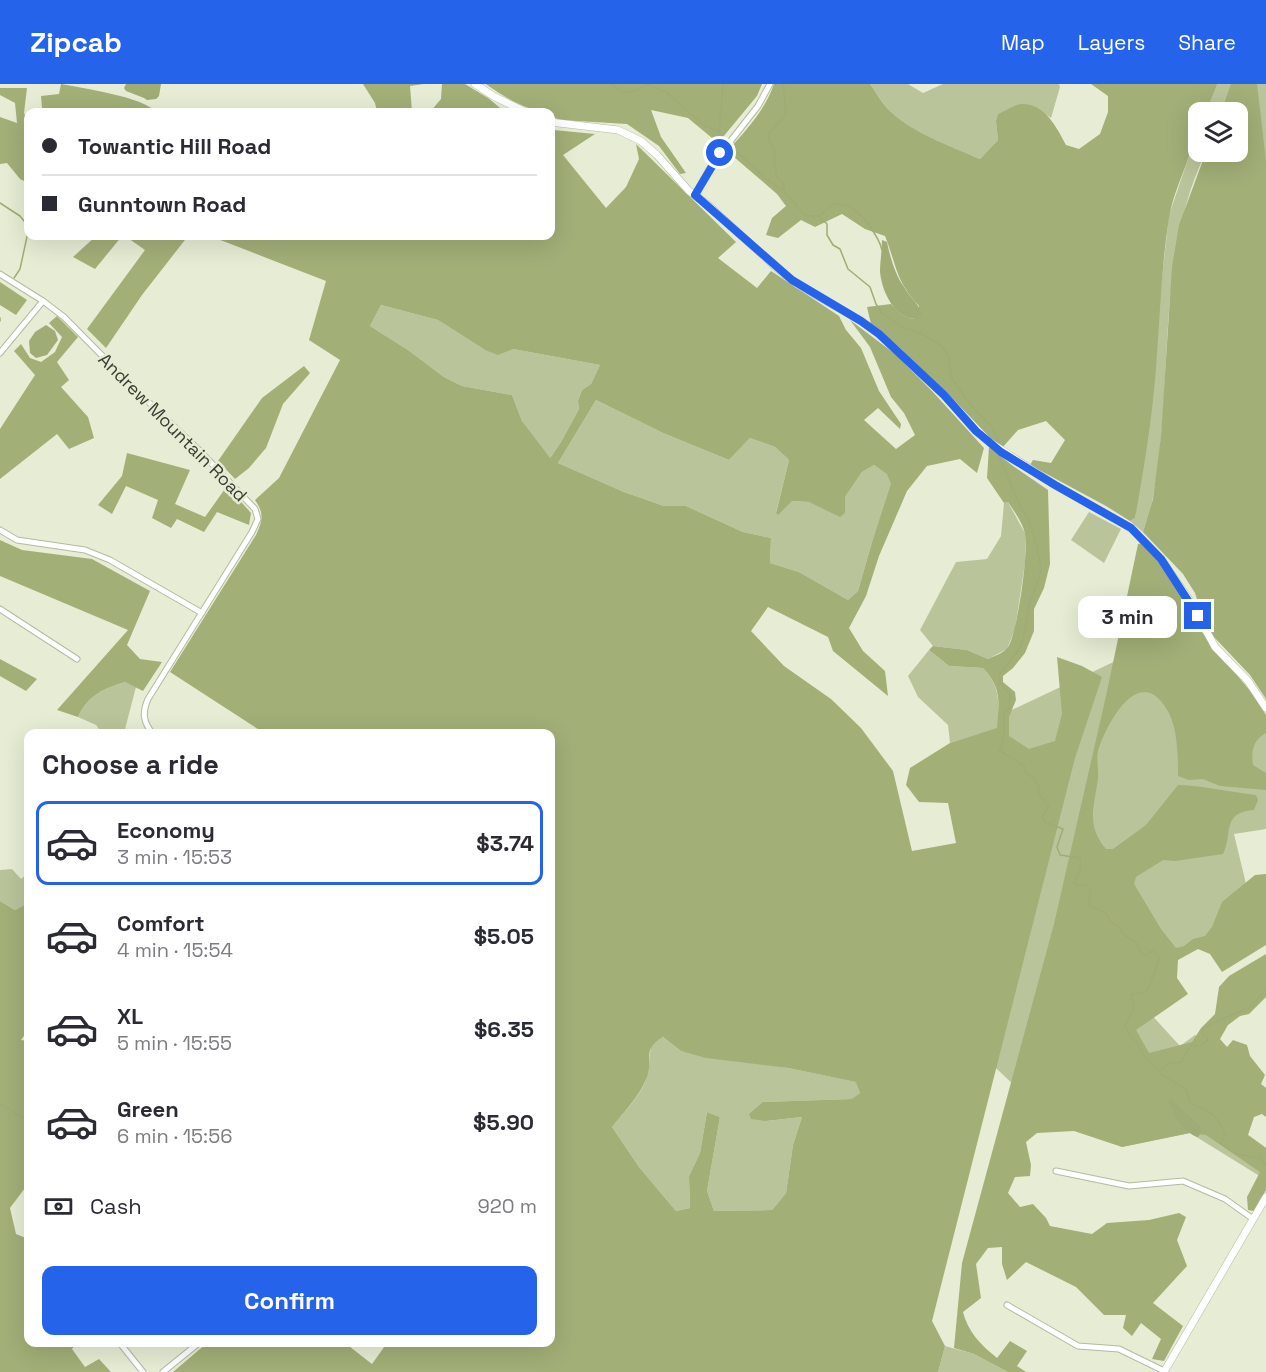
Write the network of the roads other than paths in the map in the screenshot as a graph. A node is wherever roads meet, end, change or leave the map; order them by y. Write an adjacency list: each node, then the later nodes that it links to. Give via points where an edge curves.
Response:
1 (475, 84): 3 (street)
2 (770, 84): 5 (street, via 758,106 711,165)
3 (518, 108)
4 (555, 124): 5 (street, via 632,135 650,147)
5 (695, 195): 13 (street, via 792,280 879,334 1001,452 1131,528 1161,559 1215,647 1248,681)
6 (0, 274): 7 (street, Andrew Mountain Road)
7 (43, 301): 8 (street); 11 (street, Andrew Mountain Road, via 199,450 256,512 256,525)
8 (0, 353)
9 (0, 531): 11 (street, via 16,540 86,550)
10 (0, 609): 12 (street)
11 (202, 613): 14 (street, Andrew Mountain Road, via 145,705 144,719)
12 (77, 659)
13 (1266, 708)
14 (150, 729)
15 (1056, 1171): 17 (street, via 1129,1186 1183,1181 1225,1199)
16 (1266, 1197): 17 (street)
17 (1253, 1219): 23 (street)
18 (1007, 1305): 23 (street, via 1078,1346 1119,1349)
19 (123, 1347): 21 (street)
20 (195, 1347): 22 (street)
21 (143, 1372)
22 (163, 1372)
23 (1164, 1372)

